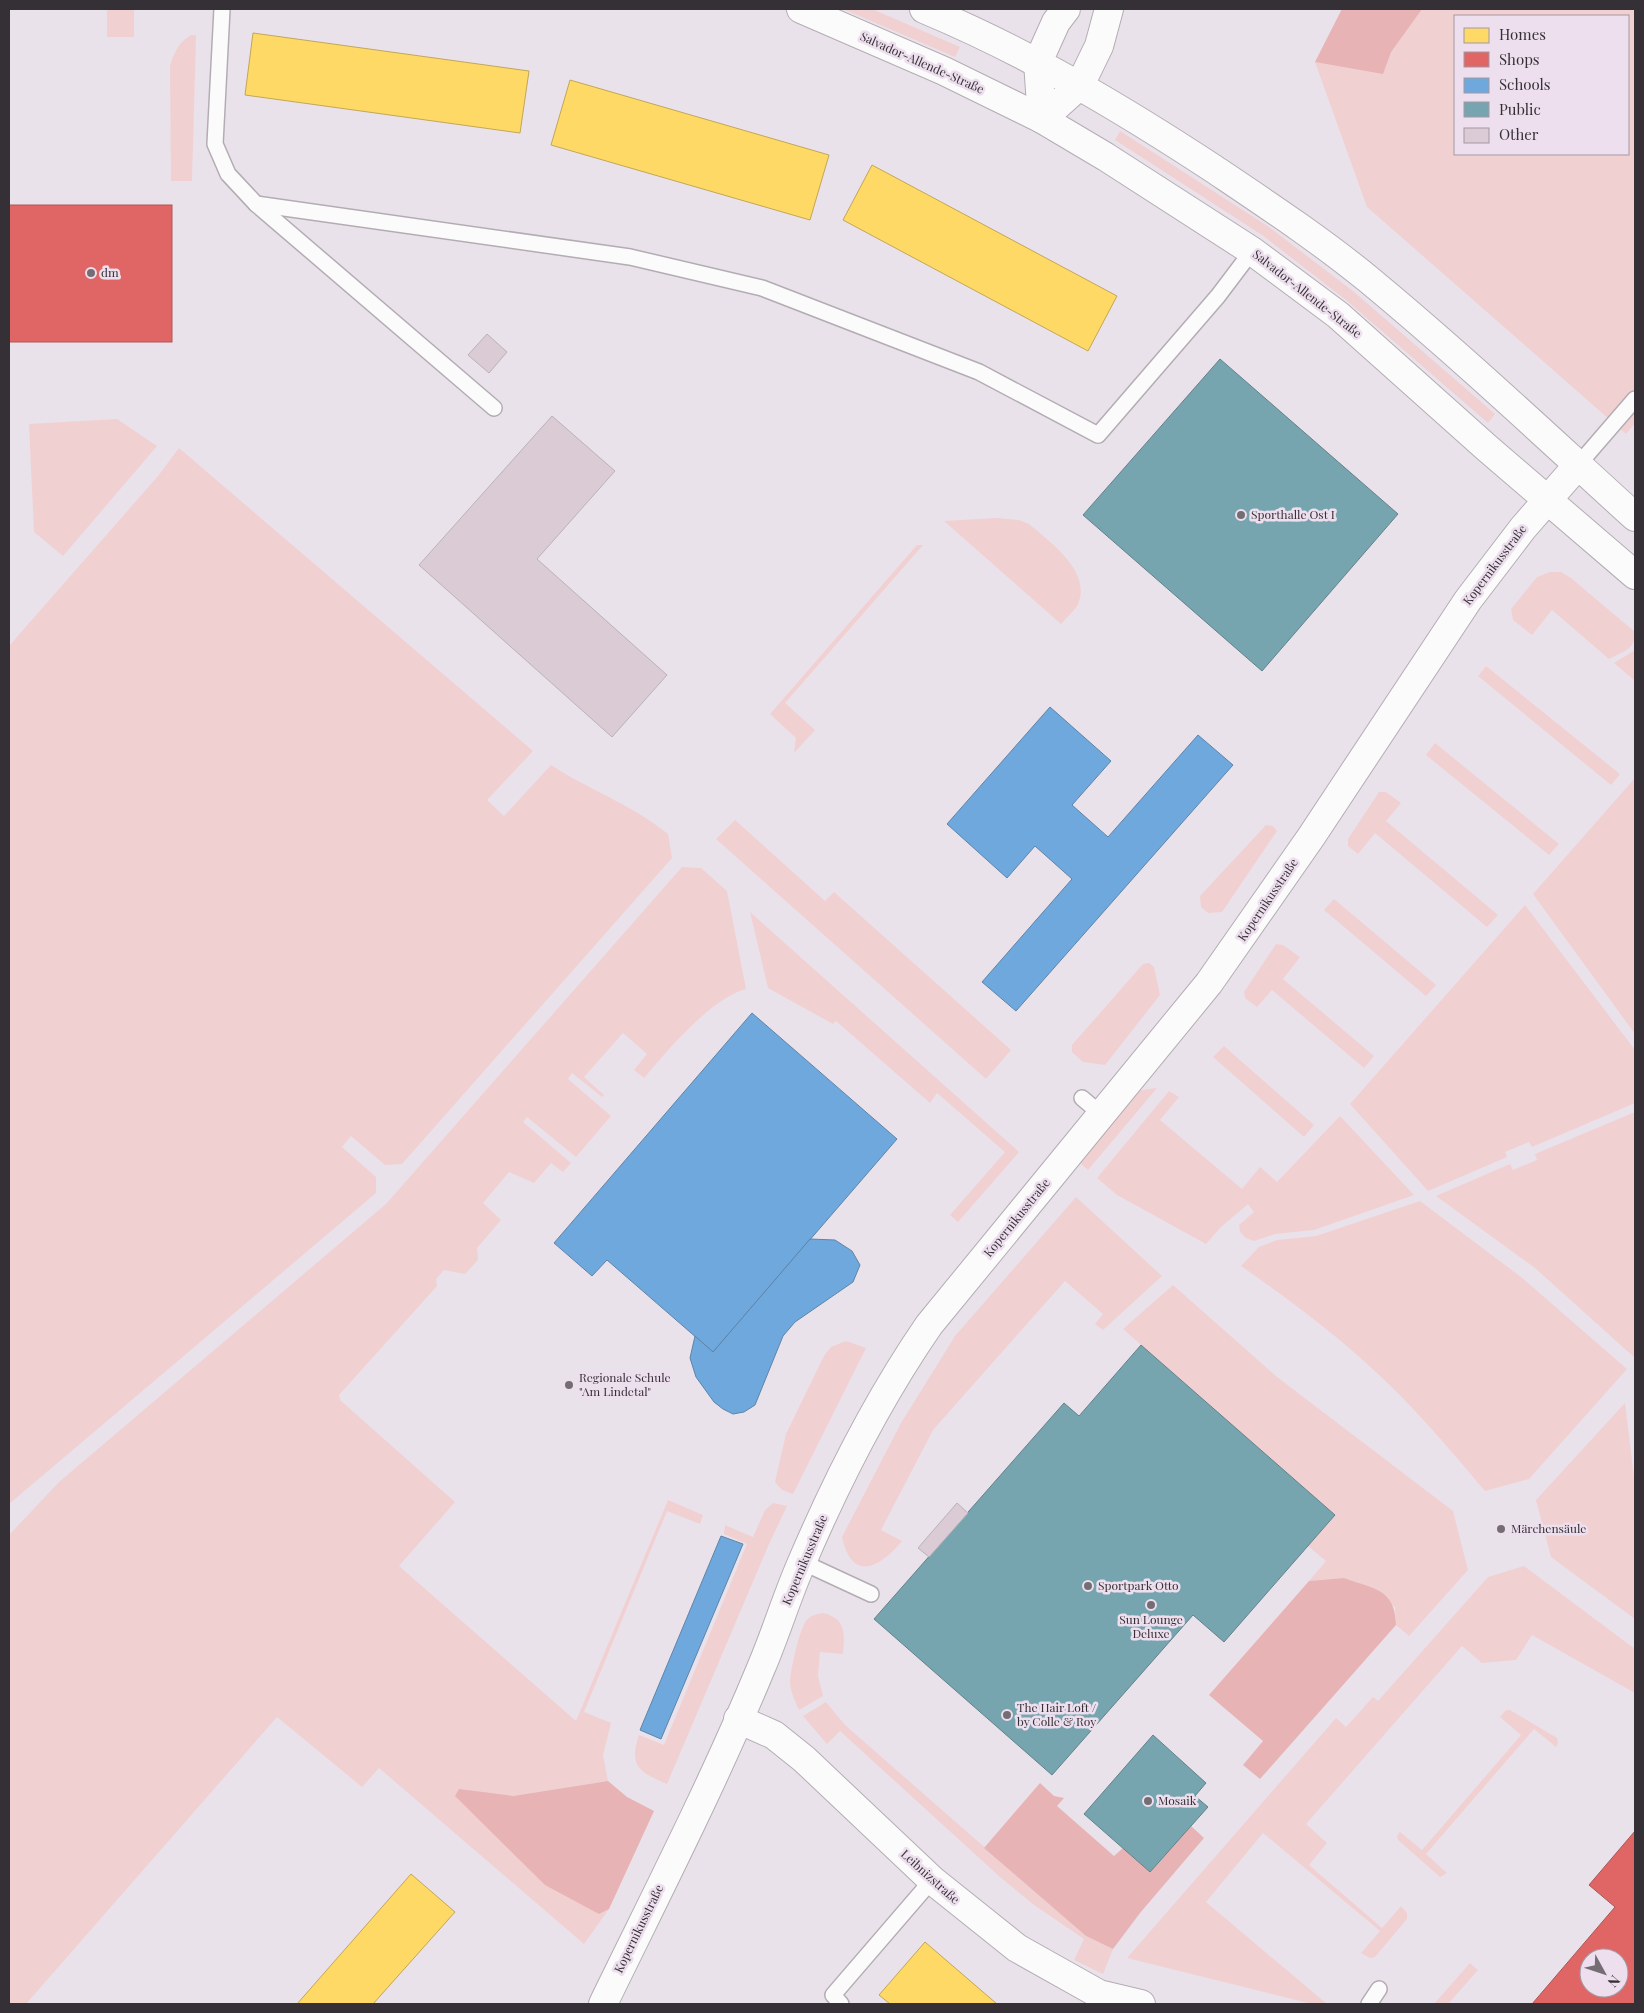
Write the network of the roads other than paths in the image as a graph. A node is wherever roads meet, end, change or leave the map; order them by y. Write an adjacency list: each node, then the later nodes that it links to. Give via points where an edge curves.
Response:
1 (222, 9): 9 (lane, via 215,144 228,174)
2 (800, 9): 8 (street, Salvador-Allende-Straße, via 944,71)
3 (924, 9): 6 (street)
4 (1066, 9): 6 (street, via 1056,22)
5 (1109, 9): 7 (street, via 1099,46)
6 (1038, 62): 7 (street); 8 (street)
7 (1080, 84): 8 (street); 13 (street, via 1280,213 1367,279)
8 (1042, 120): 10 (street, Salvador-Allende-Straße)
9 (256, 204): 10 (lane, via 630,257 762,288 979,372 1098,435 1218,296); 12 (lane)
10 (1252, 250): 14 (street, Salvador-Allende-Straße, via 1338,315)
11 (1635, 399): 13 (lane)
12 (494, 408)
13 (1578, 464): 14 (street); 15 (street)
14 (1547, 500): 16 (street, Salvador-Allende-Straße); 17 (street, Kopernikusstraße, via 1468,600 1210,983 1092,1106 907,1356 863,1433)
15 (1635, 517)
16 (1635, 575)
17 (802, 1562): 18 (lane); 19 (street, Kopernikusstraße)
18 (871, 1594)
19 (738, 1719): 20 (street, Leibnizstraße, via 774,1735 804,1759); 22 (street, Kopernikusstraße)
20 (932, 1880): 23 (lane, via 833,1996); 24 (street, Leibnizstraße, via 1017,1948 1099,1994)
21 (1379, 1989): 25 (lane)
22 (603, 2004)
23 (841, 2004)
24 (1141, 2004)
25 (1369, 2004)

